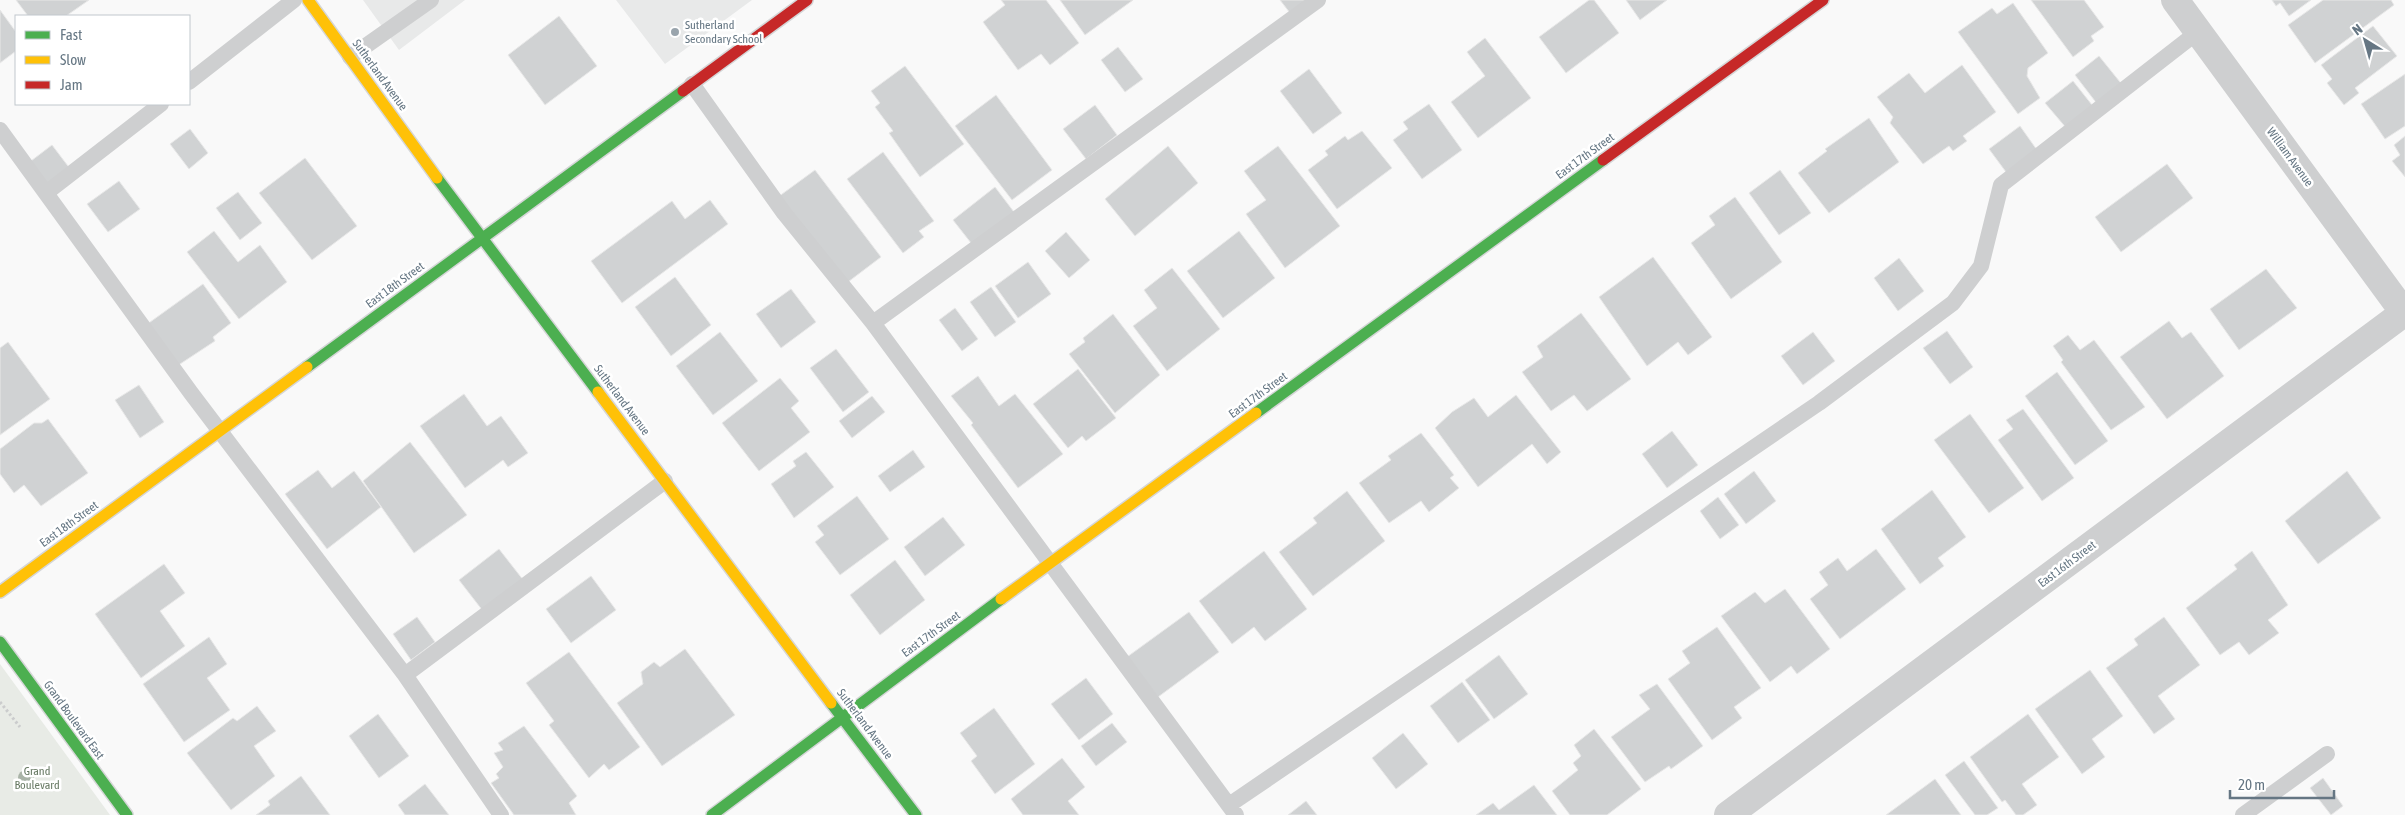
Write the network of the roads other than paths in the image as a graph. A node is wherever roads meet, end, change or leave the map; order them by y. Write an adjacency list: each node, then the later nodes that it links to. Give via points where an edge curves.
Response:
1 (294, 0): 10 (lane)
2 (308, 0): 9 (street, Sutherland Avenue)
3 (431, 0): 9 (lane)
4 (807, 0): 11 (street, East 18th Street)
5 (1318, 0): 17 (lane)
6 (1823, 0): 20 (street, East 17th Street)
7 (2175, 0): 8 (street, William Avenue)
8 (2199, 31): 16 (street, William Avenue); 26 (lane, via 2001,185 1982,266 1953,304 1819,402)
9 (350, 57): 15 (street, Sutherland Avenue)
10 (190, 81)
11 (692, 84): 15 (street, East 18th Street); 17 (lane, via 784,213)
12 (160, 105): 14 (lane)
13 (0, 130): 14 (lane)
14 (46, 193): 18 (lane)
15 (483, 237): 18 (street, East 18th Street); 19 (street, Sutherland Avenue)
16 (2405, 313): 31 (street, East 16th Street)
17 (874, 323): 20 (lane)
18 (220, 431): 21 (street, East 18th Street); 23 (lane)
19 (665, 481): 23 (lane); 24 (street, Sutherland Avenue)
20 (1051, 562): 24 (street, East 17th Street); 26 (lane)
21 (0, 592)
22 (0, 642): 27 (street, Grand Boulevard East)
23 (405, 675): 28 (lane)
24 (843, 717): 29 (street, East 17th Street); 30 (street, Sutherland Avenue)
25 (2327, 754): 32 (lane)
26 (1232, 810)
27 (127, 815)
28 (501, 815)
29 (712, 815)
30 (916, 815)
31 (1728, 815)
32 (2243, 815)

